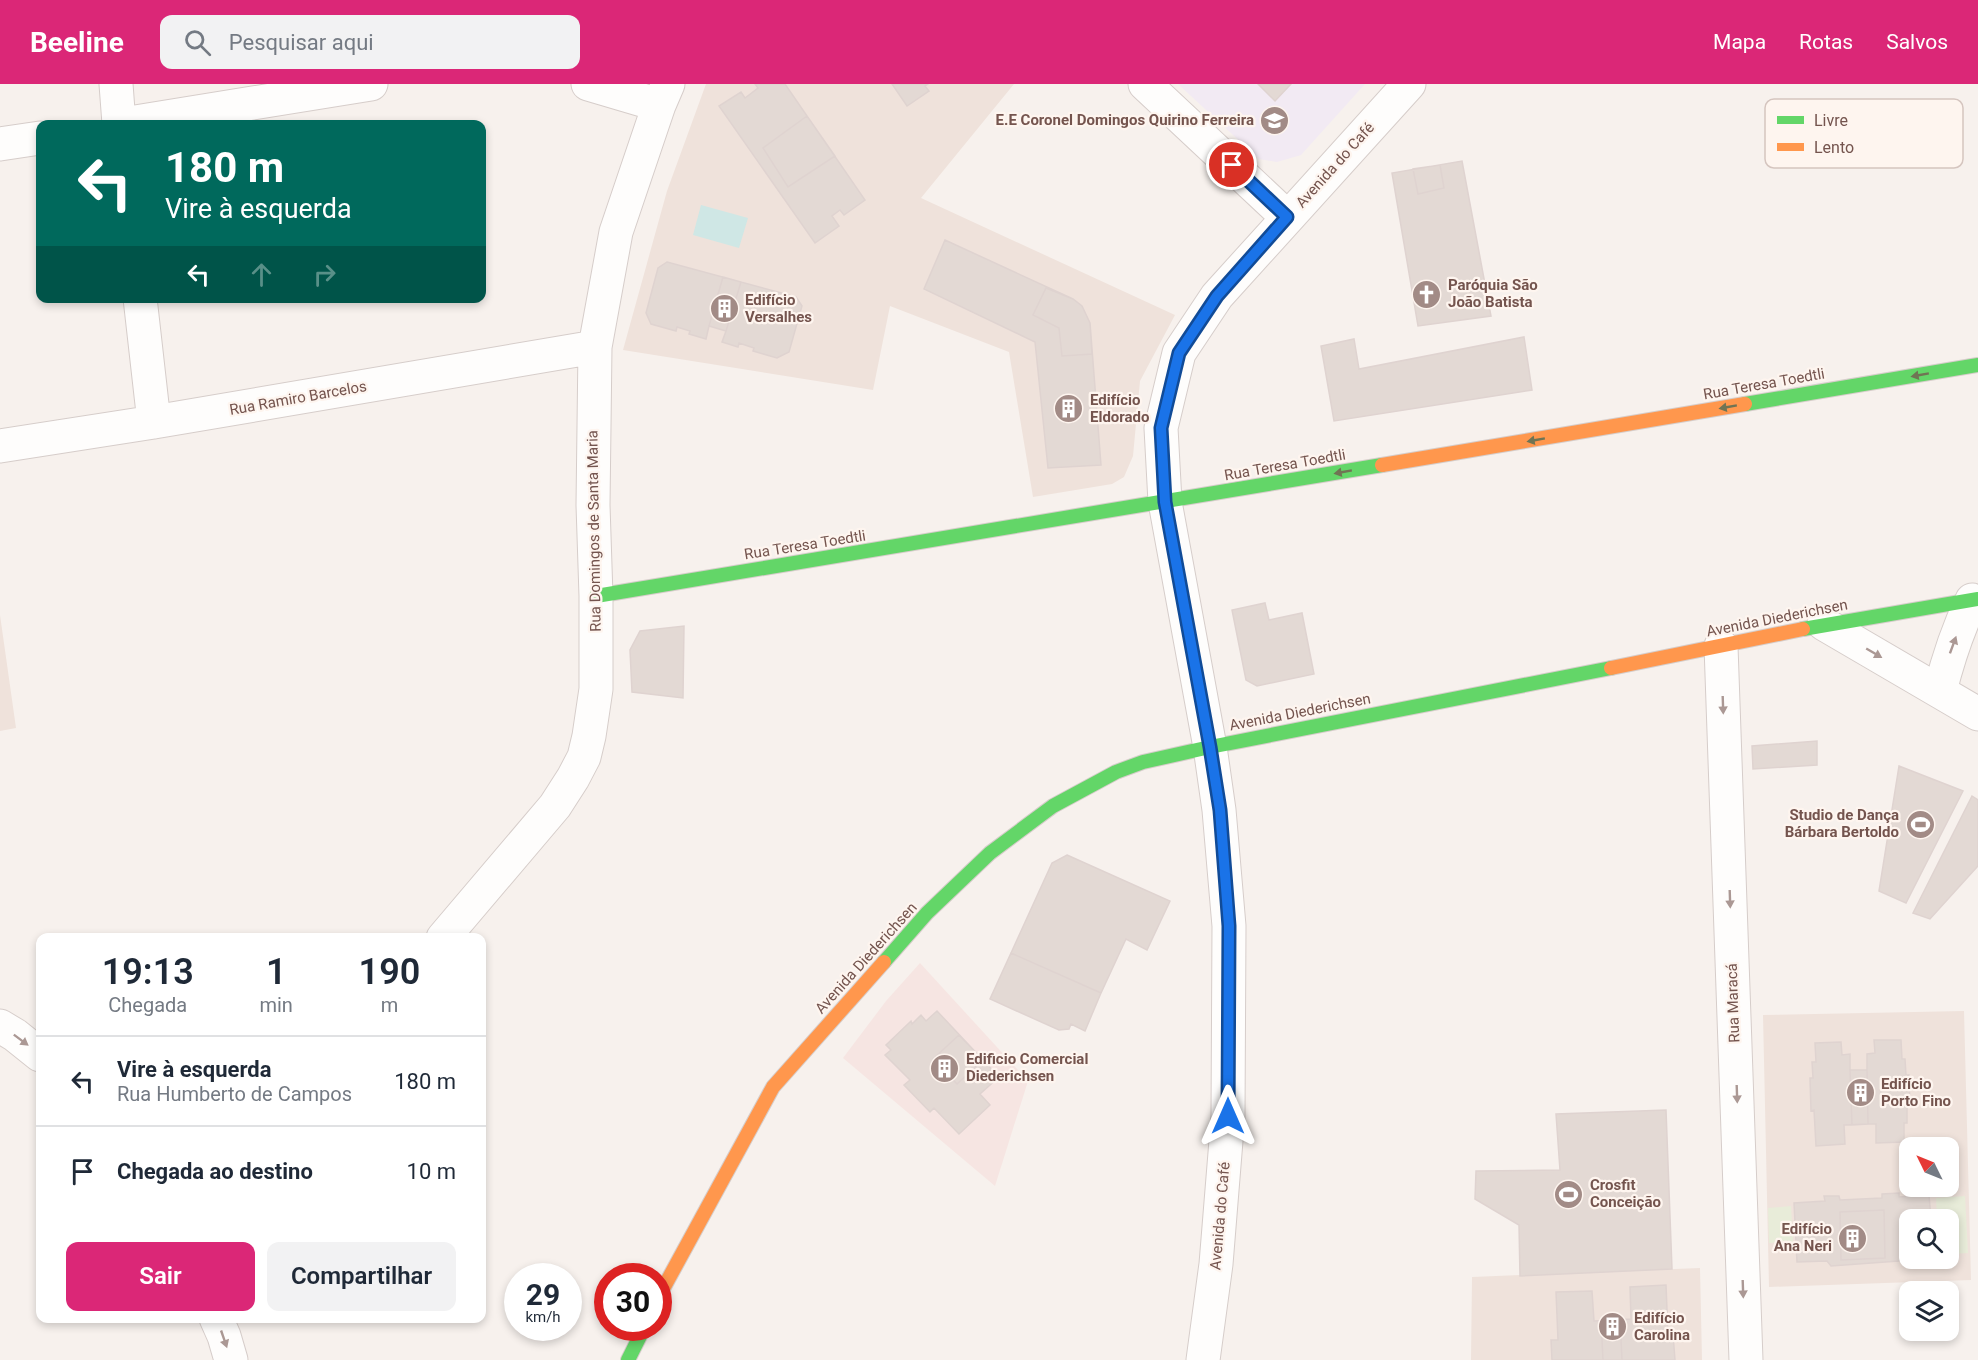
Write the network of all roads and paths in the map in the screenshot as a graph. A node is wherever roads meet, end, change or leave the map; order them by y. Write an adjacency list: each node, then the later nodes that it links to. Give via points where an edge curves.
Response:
1 (116, 84): 7 (street)
2 (371, 84): 8 (street)
3 (588, 84): 6 (street)
4 (1145, 84): 11 (street)
5 (1409, 84): 11 (street, Avenida do Café)
6 (664, 94): 13 (street, Rua Domingos de Santa Maria, via 616,232)
7 (120, 120)
8 (146, 120)
9 (36, 139): 10 (street)
10 (0, 144)
11 (1287, 217): 17 (street, Avenida do Café, via 1217,296 1179,353 1161,428)
12 (141, 303): 15 (street)
13 (595, 347): 15 (street, Rua Ramiro Barcelos); 18 (street, Rua Domingos de Santa Maria)
14 (1978, 365): 17 (street, Rua Teresa Toedtli, one-way to 17)
15 (154, 422): 16 (street, Rua Ramiro Barcelos)
16 (0, 446)
17 (1165, 502): 18 (street, Rua Teresa Toedtli); 24 (street, Avenida do Café)
18 (596, 596): 25 (street, Rua Domingos de Santa Maria, via 596,689 584,757 555,806)
19 (1975, 600): 20 (street, Avenida Diederichsen); 22 (street, one-way to 19, via 1963,619)
20 (1824, 624): 21 (street, Avenida Diederichsen); 22 (street, one-way to 22)
21 (1721, 646): 24 (street, Avenida Diederichsen); 34 (street, Rua Maracá, one-way to 34)
22 (1940, 691): 23 (street)
23 (1978, 714)
24 (1210, 747): 28 (street, Avenida Diederichsen, via 1116,772 1053,806 990,853 927,913 773,1087); 33 (street, Avenida do Café, via 1220,810 1229,926 1228,1104 1216,1264)
25 (447, 933)
26 (0, 1026): 27 (street, one-way to 27)
27 (36, 1052)
28 (672, 1271)
29 (218, 1323): 31 (street, one-way to 31)
30 (638, 1341): 32 (street)
31 (231, 1360)
32 (628, 1360)
33 (1203, 1360)
34 (1746, 1360)

